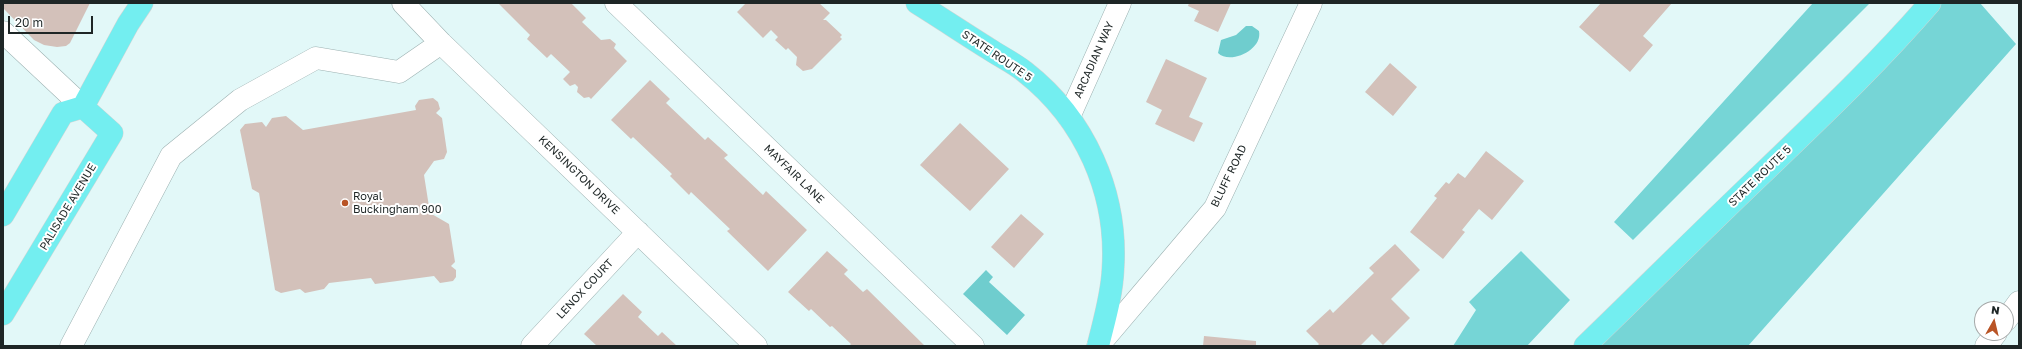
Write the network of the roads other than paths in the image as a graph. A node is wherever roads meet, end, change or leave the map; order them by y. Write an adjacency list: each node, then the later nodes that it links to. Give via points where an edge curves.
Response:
1 (142, 3): 10 (main road)
2 (403, 3): 9 (street, KENSINGTON DRIVE)
3 (616, 3): 18 (street, MAYFAIR LANE)
4 (918, 3): 11 (main road, STATE ROUTE 5, via 1025,72)
5 (1120, 3): 11 (street, ARCADIAN WAY)
6 (1311, 3): 19 (street, BLUFF ROAD, via 1215,208)
7 (1930, 3): 20 (main road, STATE ROUTE 5, via 1896,42 1827,112)
8 (3, 32): 10 (street)
9 (441, 43): 13 (street, KENSINGTON DRIVE); 15 (street, via 399,72 316,58 240,100 171,156)
10 (83, 107): 12 (main road, via 63,113); 14 (main road, PALISADE AVENUE, via 112,133)
11 (1069, 116): 19 (main road, STATE ROUTE 5, via 1090,150 1104,187 1113,225 1112,282)
12 (3, 215)
13 (638, 232): 16 (street, LENOX COURT); 17 (street, KENSINGTON DRIVE)
14 (3, 314)
15 (71, 346)
16 (532, 346)
17 (756, 346)
18 (973, 346)
19 (1098, 346)
20 (1585, 346)

